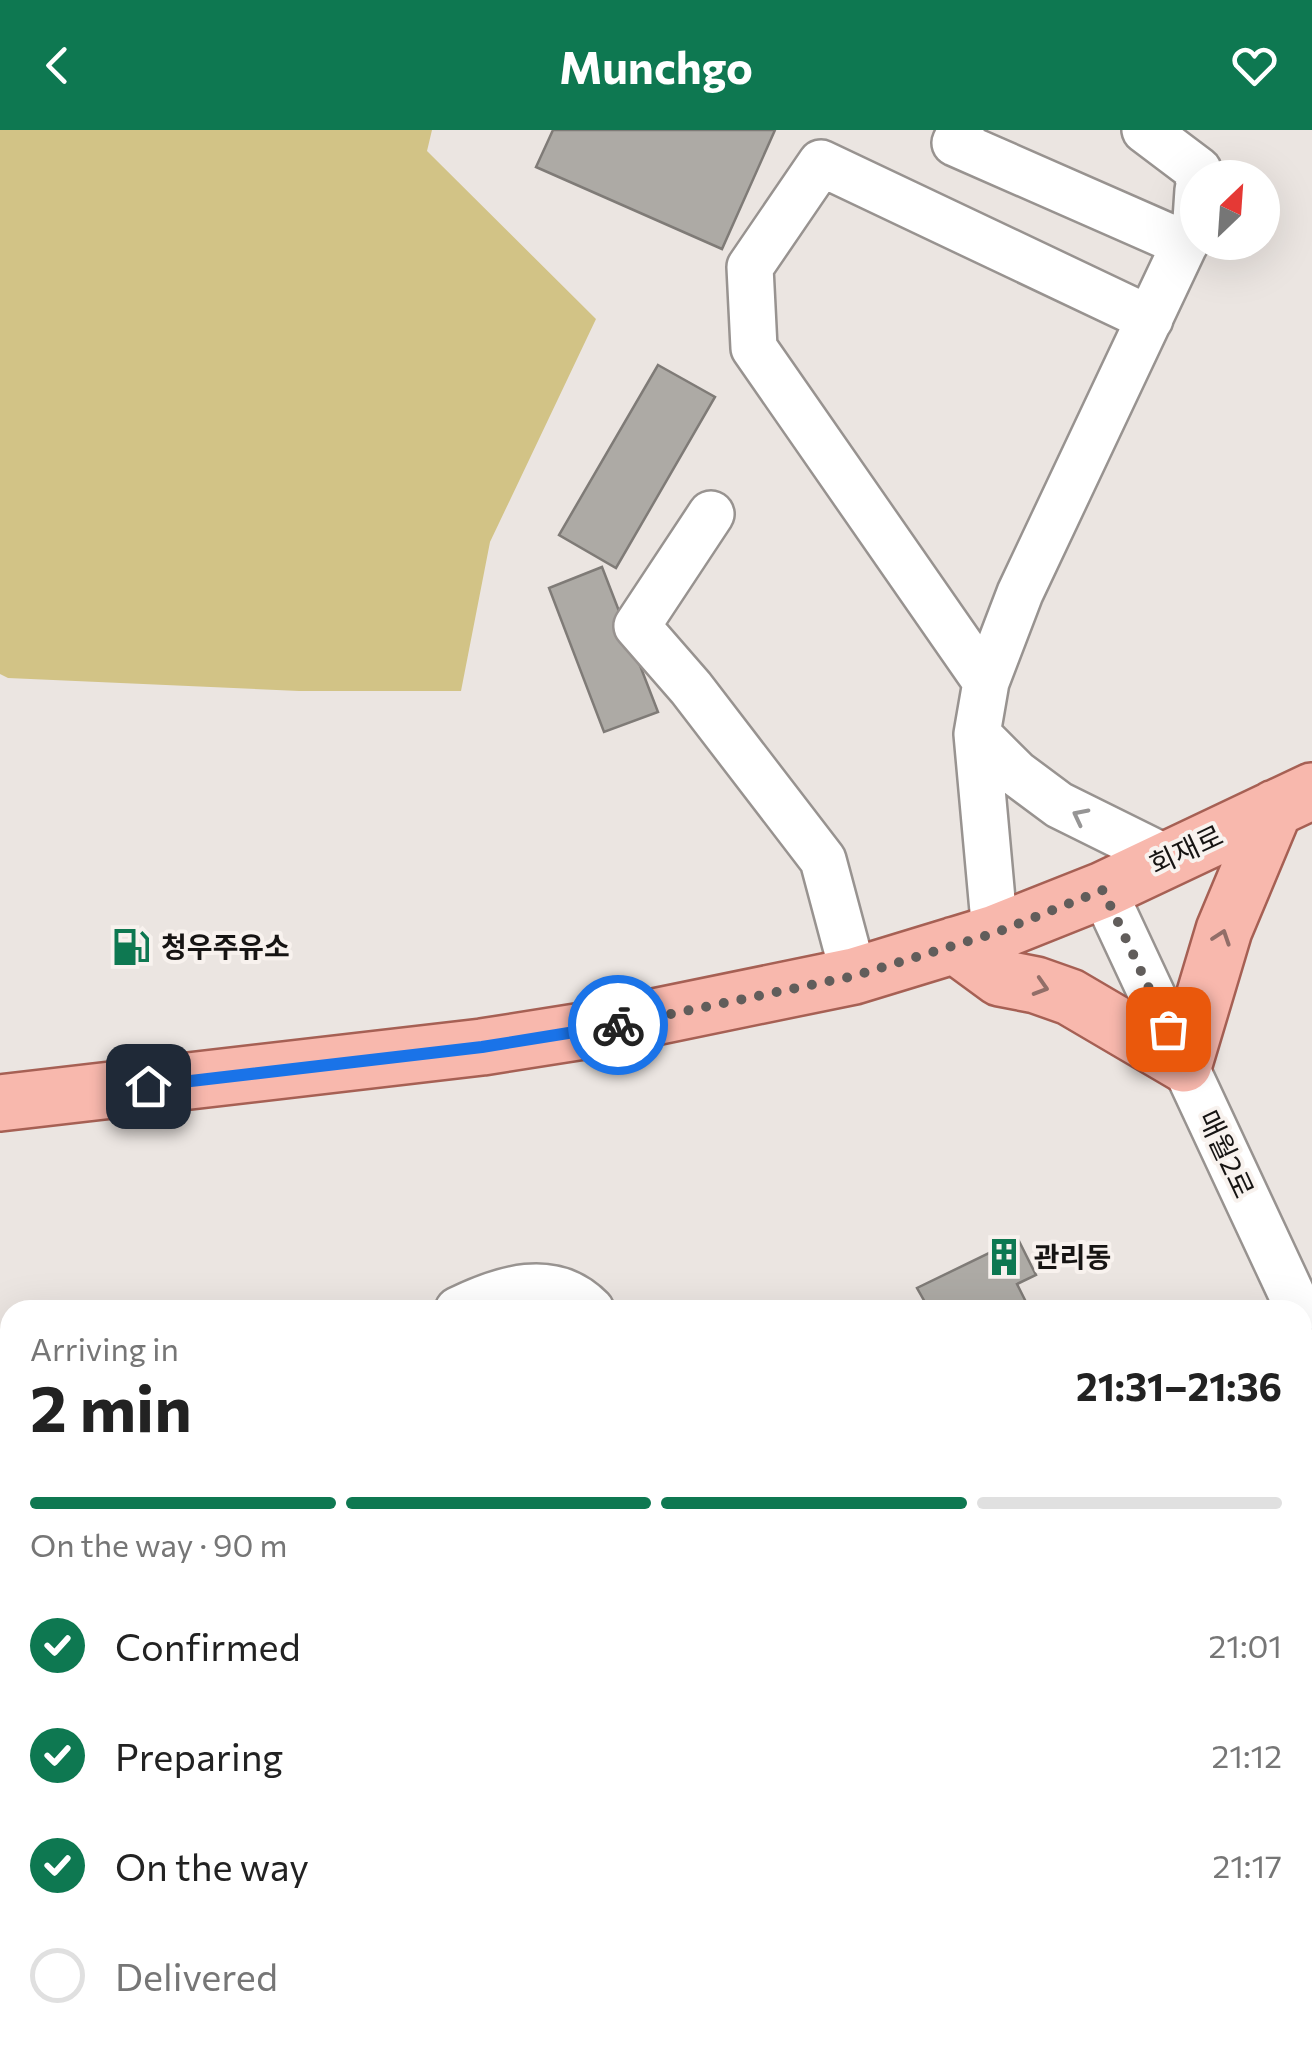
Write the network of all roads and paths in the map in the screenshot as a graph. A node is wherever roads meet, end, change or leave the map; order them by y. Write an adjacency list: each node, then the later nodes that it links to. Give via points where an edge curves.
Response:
1 (961, 130): 4 (street, via 955,143)
2 (1145, 130): 3 (street)
3 (1185, 160)
4 (1180, 242)
5 (1180, 255): 6 (street)
6 (1150, 320): 8 (street, via 1020,593); 8 (street, via 820,163 750,268 754,348)
7 (711, 514): 14 (street, via 637,626 823,860)
8 (986, 682): 9 (street)
9 (977, 734): 11 (street, one-way to 9, via 1059,805); 13 (street)
10 (1293, 800): 11 (main road, 회재로); 15 (main road, one-way to 10, via 1224,930)
11 (1168, 858): 12 (main road, 회재로)
12 (1103, 890): 13 (main road, 회재로); 15 (street, 매월2로)
13 (975, 939): 14 (main road, 회재로); 15 (main road, one-way to 15, via 1000,978 1070,997)
14 (854, 976): 16 (main road, 회재로, via 482,1047)
15 (1184, 1064): 19 (street, 매월2로)
16 (0, 1104)
17 (484, 1300): 18 (street, via 520,1286 555,1288)
18 (575, 1300)
19 (1294, 1300)

